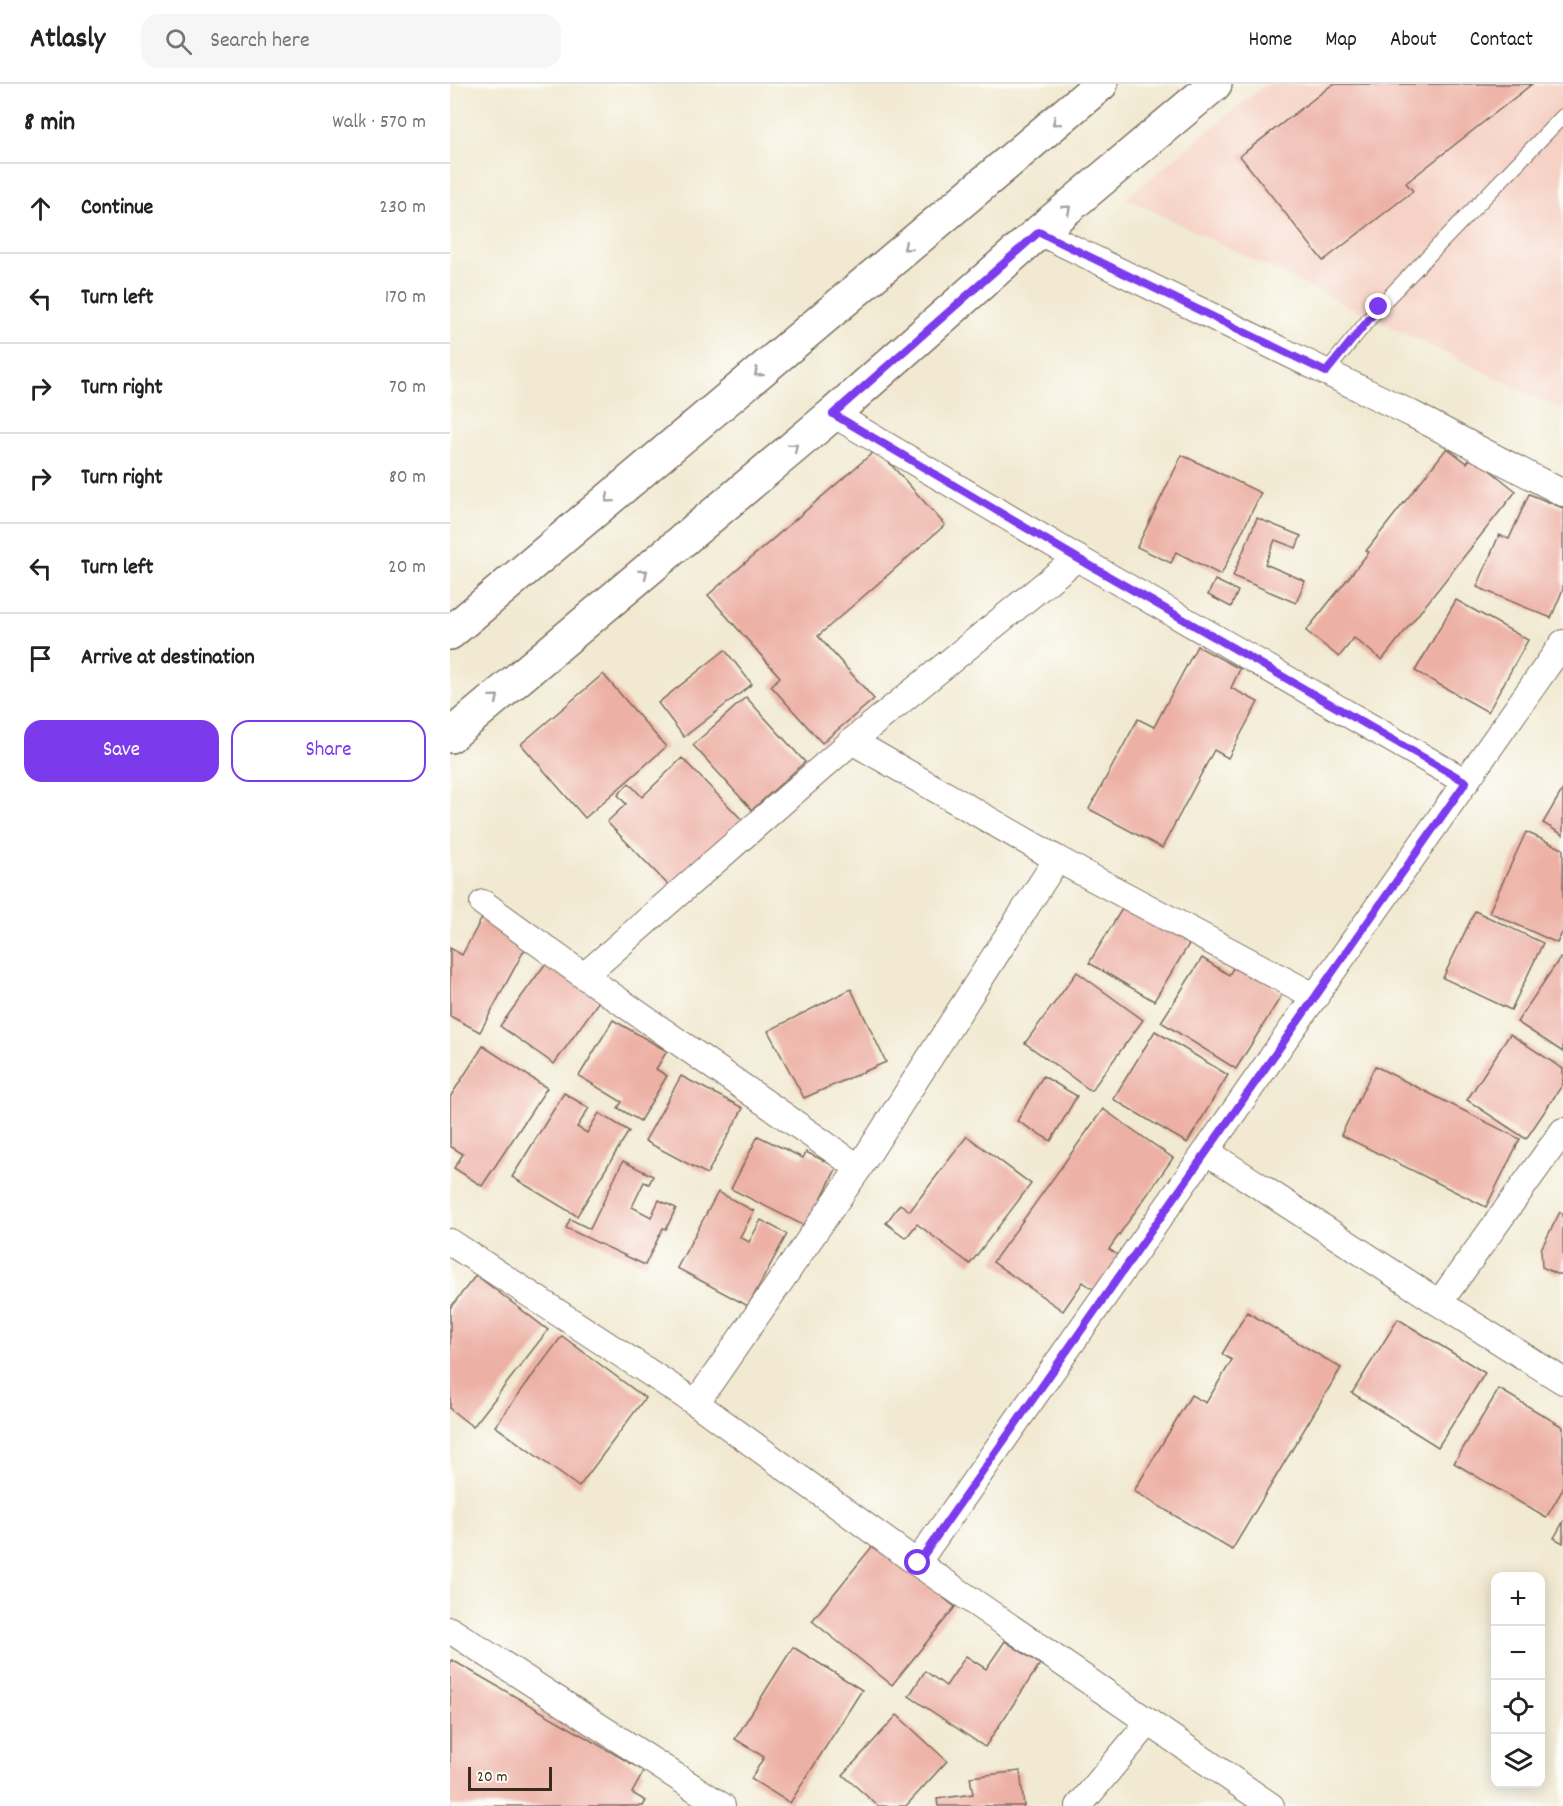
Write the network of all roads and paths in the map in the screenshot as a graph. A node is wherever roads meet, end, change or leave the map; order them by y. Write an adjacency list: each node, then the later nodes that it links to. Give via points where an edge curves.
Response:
1 (1101, 84): 9 (street, one-way to 9)
2 (1215, 84): 4 (street, one-way to 2)
3 (1563, 116): 5 (lane, via 1379,307)
4 (1039, 232): 5 (street); 6 (street)
5 (1326, 372): 7 (street)
6 (833, 414): 8 (street); 11 (street, one-way to 6)
7 (1563, 493)
8 (1077, 558): 12 (street); 13 (street)
9 (450, 633)
10 (1563, 644): 13 (street)
11 (450, 736)
12 (852, 741): 14 (street); 16 (street)
13 (1466, 782): 17 (street)
14 (1058, 859): 17 (street); 20 (street)
15 (483, 903): 16 (street)
16 (584, 976): 20 (street)
17 (1316, 997): 19 (street)
18 (1563, 1131): 22 (street)
19 (1207, 1152): 22 (street); 25 (street)
20 (859, 1168): 24 (street)
21 (450, 1242): 24 (street)
22 (1439, 1303): 23 (street)
23 (1563, 1381)
24 (696, 1403): 25 (street)
25 (918, 1563): 27 (street)
26 (450, 1630): 28 (street)
27 (1149, 1722): 29 (street); 30 (street)
28 (722, 1806)
29 (1079, 1806)
30 (1271, 1806)

